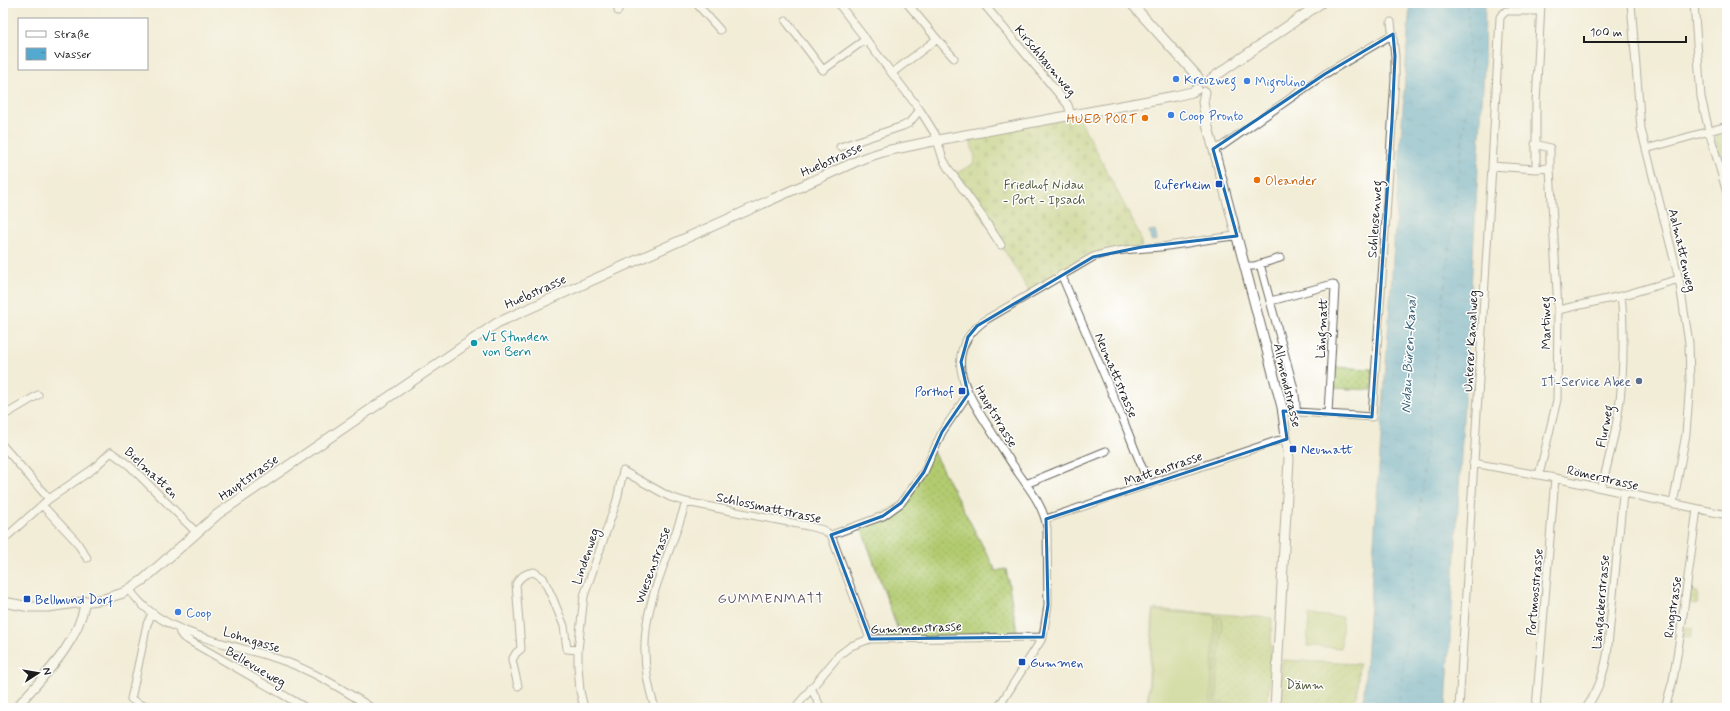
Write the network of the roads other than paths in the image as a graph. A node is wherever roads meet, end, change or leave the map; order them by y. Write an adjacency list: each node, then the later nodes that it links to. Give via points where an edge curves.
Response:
1 (618, 3): 11 (street)
2 (696, 3): 15 (street)
3 (838, 3): 17 (street)
4 (907, 3): 18 (street)
5 (983, 3): 25 (street, Kirschbaumweg, via 1068,105)
6 (1131, 3): 21 (main road)
7 (1321, 3): 22 (main road)
8 (1541, 3): 12 (street)
9 (1631, 3): 32 (street, Aalmattenweg, via 1639,109)
10 (1694, 3): 27 (street, via 1701,97)
11 (618, 11)
12 (1540, 11): 29 (street); 33 (street, Unterer Kanalweg, via 1506,11 1500,17)
13 (786, 21): 17 (street, via 823,70)
14 (1391, 22): 16 (street, Schleusenweg)
15 (720, 30)
16 (1393, 34): 31 (street, via 1325,74 1222,146); 52 (street, Schleusenweg, via 1393,114 1372,417)
17 (866, 39): 20 (street)
18 (937, 40): 19 (street); 20 (street)
19 (954, 58)
20 (892, 73): 24 (street)
21 (1198, 76): 22 (main road, via 1205,75); 23 (main road, via 1195,84)
22 (1211, 79): 23 (main road, Allmendstrasse, via 1212,86 1209,90)
23 (1201, 90): 25 (main road, Huebstrasse); 31 (main road, Allmendstrasse)
24 (920, 110): 28 (street); 30 (street, via 903,126)
25 (1071, 115): 28 (main road, Huebstrasse)
26 (1727, 126): 27 (street)
27 (1709, 131): 32 (street); 36 (street)
28 (938, 140): 38 (street, via 948,168); 47 (main road, Huebstrasse, via 864,158)
29 (1535, 144): 34 (street); 35 (street, Martiweg, via 1550,148)
30 (840, 147)
31 (1213, 149): 37 (main road, Allmendstrasse)
32 (1646, 149): 43 (street, Aalmattenweg)
33 (1492, 166): 34 (street); 57 (street, Unterer Kanalweg)
34 (1536, 168): 35 (street)
35 (1550, 168): 46 (street, Martiweg)
36 (1727, 192)
37 (1237, 236): 41 (main road, Allmendstrasse); 42 (street, Hauptstrasse, via 1107,252)
38 (1001, 245)
39 (1280, 258): 40 (street)
40 (1260, 264): 41 (street); 45 (street)
41 (1245, 266): 50 (main road, Allmendstrasse)
42 (1061, 274): 48 (street, Hauptstrasse, via 986,319 968,337 962,350 961,362 963,381); 62 (street, Neumattstrasse)
43 (1679, 280): 44 (street); 67 (street, Aalmattenweg, via 1689,343 1690,381 1686,434)
44 (1621, 296): 46 (street); 63 (street, Flurweg, via 1624,359 1621,403)
45 (1271, 301): 51 (street, via 1297,404); 52 (street, Längmatt, via 1333,284 1335,287)
46 (1558, 310): 59 (street, Martiweg, via 1557,400)
47 (497, 323): 72 (main road, Hauptstrasse, via 218,514)
48 (968, 394): 61 (street, Hauptstrasse); 73 (street, Schlossmattstrasse, via 942,432 924,472 901,502 883,516)
49 (38, 395): 53 (street)
50 (1283, 411): 51 (street); 54 (main road, Allmendstrasse)
51 (1296, 411): 52 (street)
52 (1328, 413)
53 (3, 416)
54 (1288, 439): 62 (street, Mattenstrasse); 95 (main road, Allmendstrasse)
55 (3, 446): 65 (street)
56 (1106, 451): 61 (street)
57 (1473, 463): 59 (street, Römerstrasse); 96 (street, Unterer Kanalweg)
58 (623, 472): 66 (street, Schlossmattstrasse, via 670,497); 83 (street, Lindenweg, via 617,500 584,596)
59 (1539, 475): 60 (street, Römerstrasse)
60 (1555, 478): 63 (street, Römerstrasse); 97 (street, Portmoosstrasse)
61 (1026, 484): 71 (street, Hauptstrasse)
62 (1149, 485): 71 (street, Mattenstrasse)
63 (1601, 488): 64 (street, Römerstrasse)
64 (1623, 494): 67 (street, Römerstrasse); 98 (street, Längackerstrasse, via 1607,656 1596,694)
65 (49, 500): 68 (street); 72 (street, Bielmatten, via 93,469 111,452 130,466)
66 (686, 502): 73 (street, Schlossmattstrasse, via 808,526); 91 (street, Wiesenstrasse, via 648,609 645,668)
67 (1673, 504): 69 (street, Römerstrasse)
68 (42, 506): 74 (street); 75 (street, via 76,541)
69 (1697, 509): 70 (street, Römerstrasse); 99 (street, Ringstrasse, via 1680,637 1673,680)
70 (1727, 515)
71 (1046, 519): 81 (street, Hauptstrasse, via 1048,605)
72 (197, 533): 76 (main road, Hauptstrasse)
73 (831, 535): 82 (street)
74 (3, 540)
75 (86, 558)
76 (130, 590): 78 (main road, Hauptstrasse, via 113,597); 79 (street, Lohngasse, via 141,605)
77 (3, 602): 78 (main road, Hauptstrasse, via 48,608)
78 (85, 603): 86 (street, via 78,627 68,645)
79 (152, 614): 80 (street, Lohngasse); 87 (street, via 147,624 131,699 141,705)
80 (179, 628): 88 (street, Bellevueweg, via 183,637); 89 (street, Lohngasse, via 279,659 325,678)
81 (1043, 637): 82 (street, Gummenstrasse); 94 (street, Hauptstrasse)
82 (870, 639): 85 (street, Gummenstrasse, via 851,646 839,655)
83 (578, 650): 84 (street, via 567,649 564,626 543,578 534,572 524,575 516,584 521,649 512,660); 90 (street, Lindenweg, via 580,691)
84 (518, 686)
85 (811, 688): 92 (street, Gummenstrasse); 93 (street)
86 (16, 708)
87 (160, 708)
88 (306, 708)
89 (372, 708)
90 (584, 708)
91 (654, 708)
92 (795, 708)
93 (821, 708)
94 (998, 708)
95 (1275, 708)
96 (1459, 708)
97 (1536, 708)
98 (1586, 708)
99 (1665, 708)

